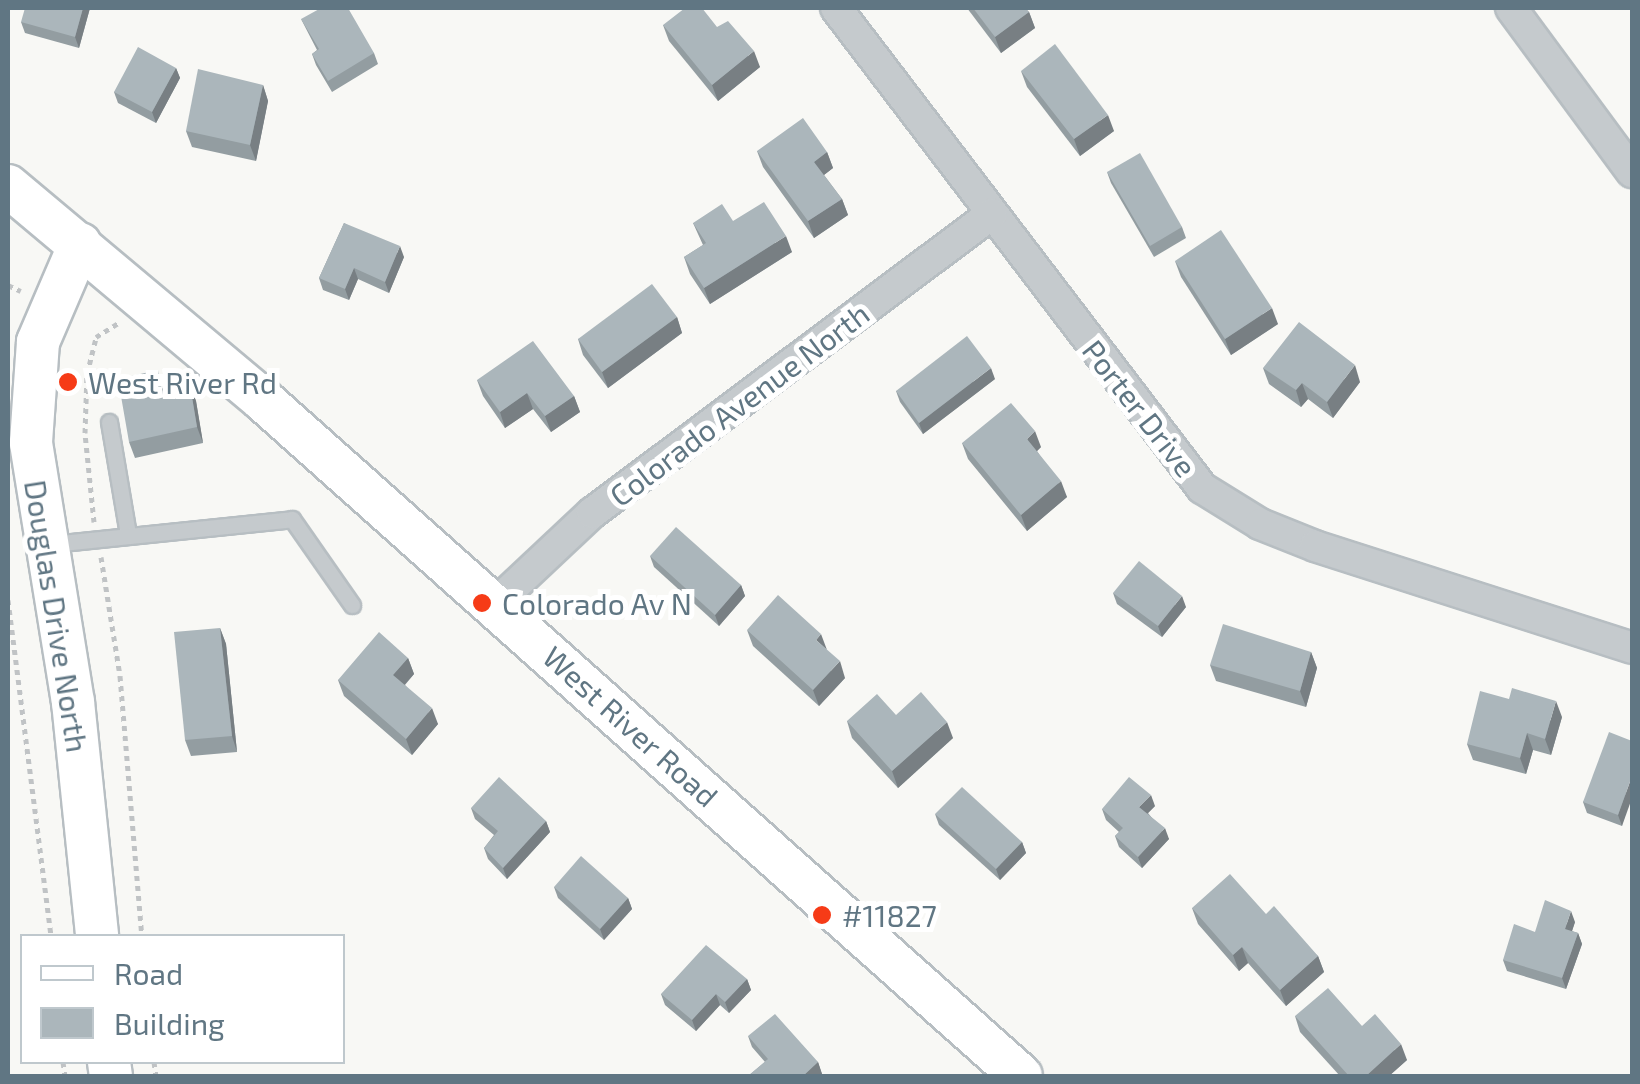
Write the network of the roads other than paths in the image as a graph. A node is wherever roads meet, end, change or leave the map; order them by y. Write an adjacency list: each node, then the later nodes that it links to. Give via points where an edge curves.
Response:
1 (836, 8): 5 (street, Porter Drive)
2 (1511, 8): 3 (street)
3 (1632, 172)
4 (8, 186): 6 (main road, West River Road)
5 (992, 214): 10 (street, Colorado Avenue North, via 592,513); 12 (street, Porter Drive, via 1179,463 1230,507 1315,546)
6 (80, 244): 9 (main road, Douglas Drive North, via 48,308 30,397); 10 (main road, West River Road)
7 (109, 422): 8 (lane)
8 (128, 534): 9 (lane); 11 (lane, via 292,519)
9 (48, 545): 13 (main road, Douglas Drive North, via 74,702)
10 (495, 604): 14 (main road, West River Road)
11 (352, 605)
12 (1632, 648)
13 (97, 934)
14 (1021, 1076)

